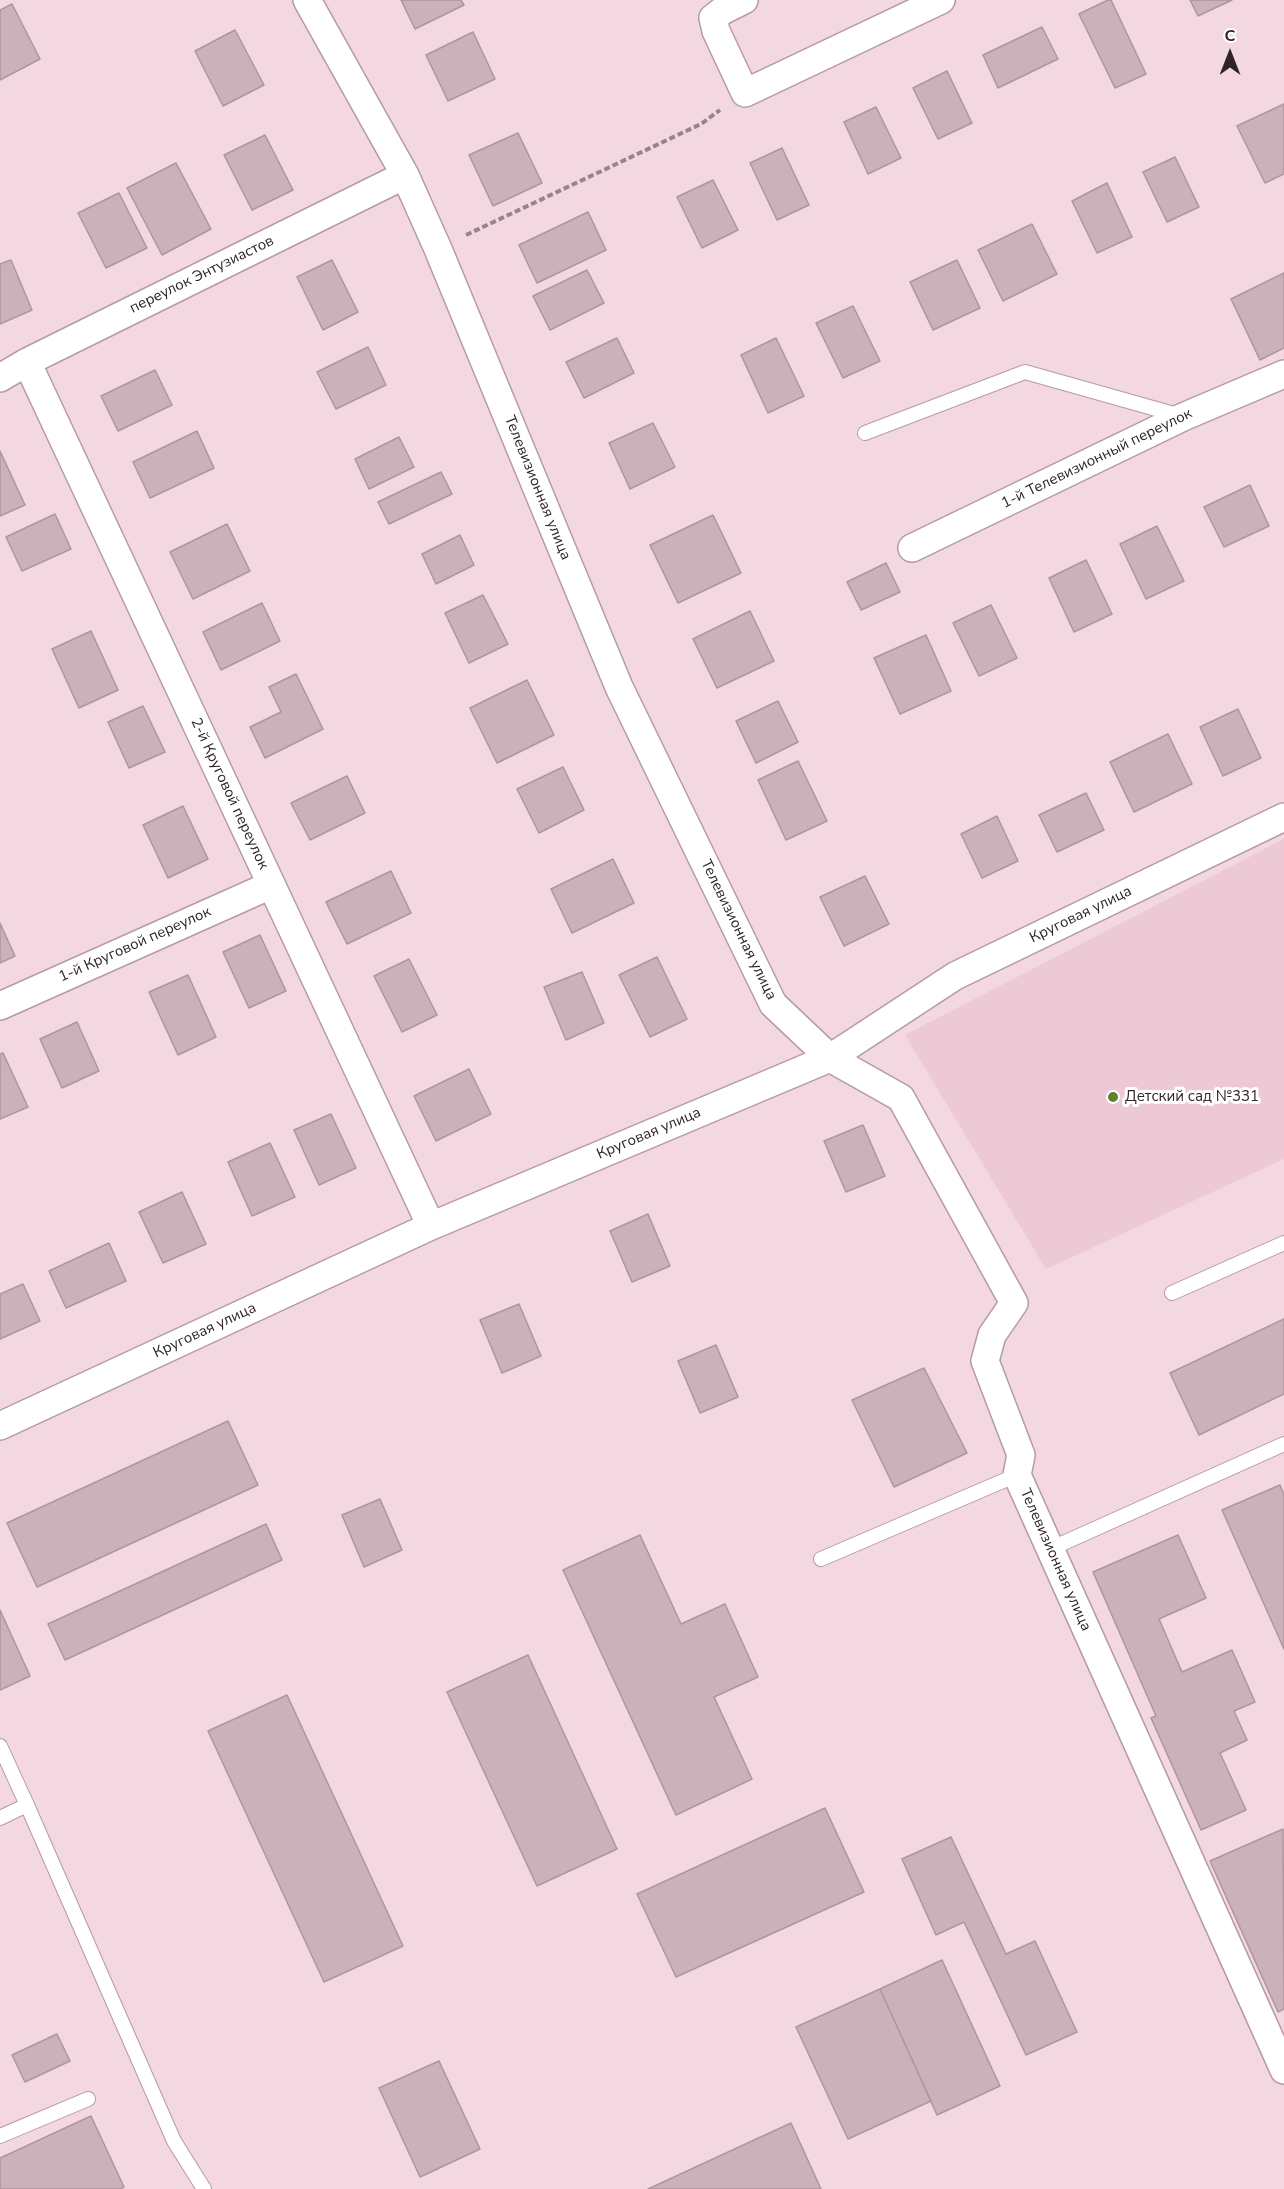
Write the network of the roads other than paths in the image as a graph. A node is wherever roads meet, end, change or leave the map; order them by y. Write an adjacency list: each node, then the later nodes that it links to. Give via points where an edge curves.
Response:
1 (308, 0): 4 (street, Телевизионная улица)
2 (744, 0): 3 (street, via 713,18 745,93)
3 (941, 0)
4 (405, 175): 5 (street, переулок Энтузиастов); 14 (street, Телевизионная улица, via 619,687 773,1004)
5 (27, 362): 7 (street, переулок Энтузиастов); 12 (street, 2-й Круговой переулок)
6 (1284, 374): 8 (street, 1-й Телевизионный переулок)
7 (0, 378)
8 (1183, 417): 9 (lane, via 1025,372); 10 (street, 1-й Телевизионный переулок)
9 (865, 433)
10 (912, 548)
11 (1284, 817): 14 (street, Круговая улица, via 955,976)
12 (271, 885): 13 (street, 1-й Круговой переулок); 15 (street, 2-й Круговой переулок)
13 (0, 1006)
14 (830, 1058): 15 (street, Круговая улица); 20 (street, Телевизионная улица, via 901,1098 1014,1303 992,1335 985,1361 1021,1455)
15 (431, 1226): 18 (street, Круговая улица)
16 (1284, 1242): 17 (lane)
17 (1172, 1293)
18 (0, 1426)
19 (1284, 1444): 21 (lane)
20 (1017, 1474): 21 (street, Телевизионная улица); 22 (lane)
21 (1050, 1549): 26 (street, Телевизионная улица)
22 (821, 1559)
23 (0, 1746): 24 (lane)
24 (27, 1805): 25 (lane); 30 (lane, via 174,2141)
25 (0, 1818)
26 (1276, 2031): 27 (street, Телевизионная улица)
27 (1284, 2070)
28 (88, 2099): 29 (lane)
29 (0, 2136)
30 (204, 2189)

